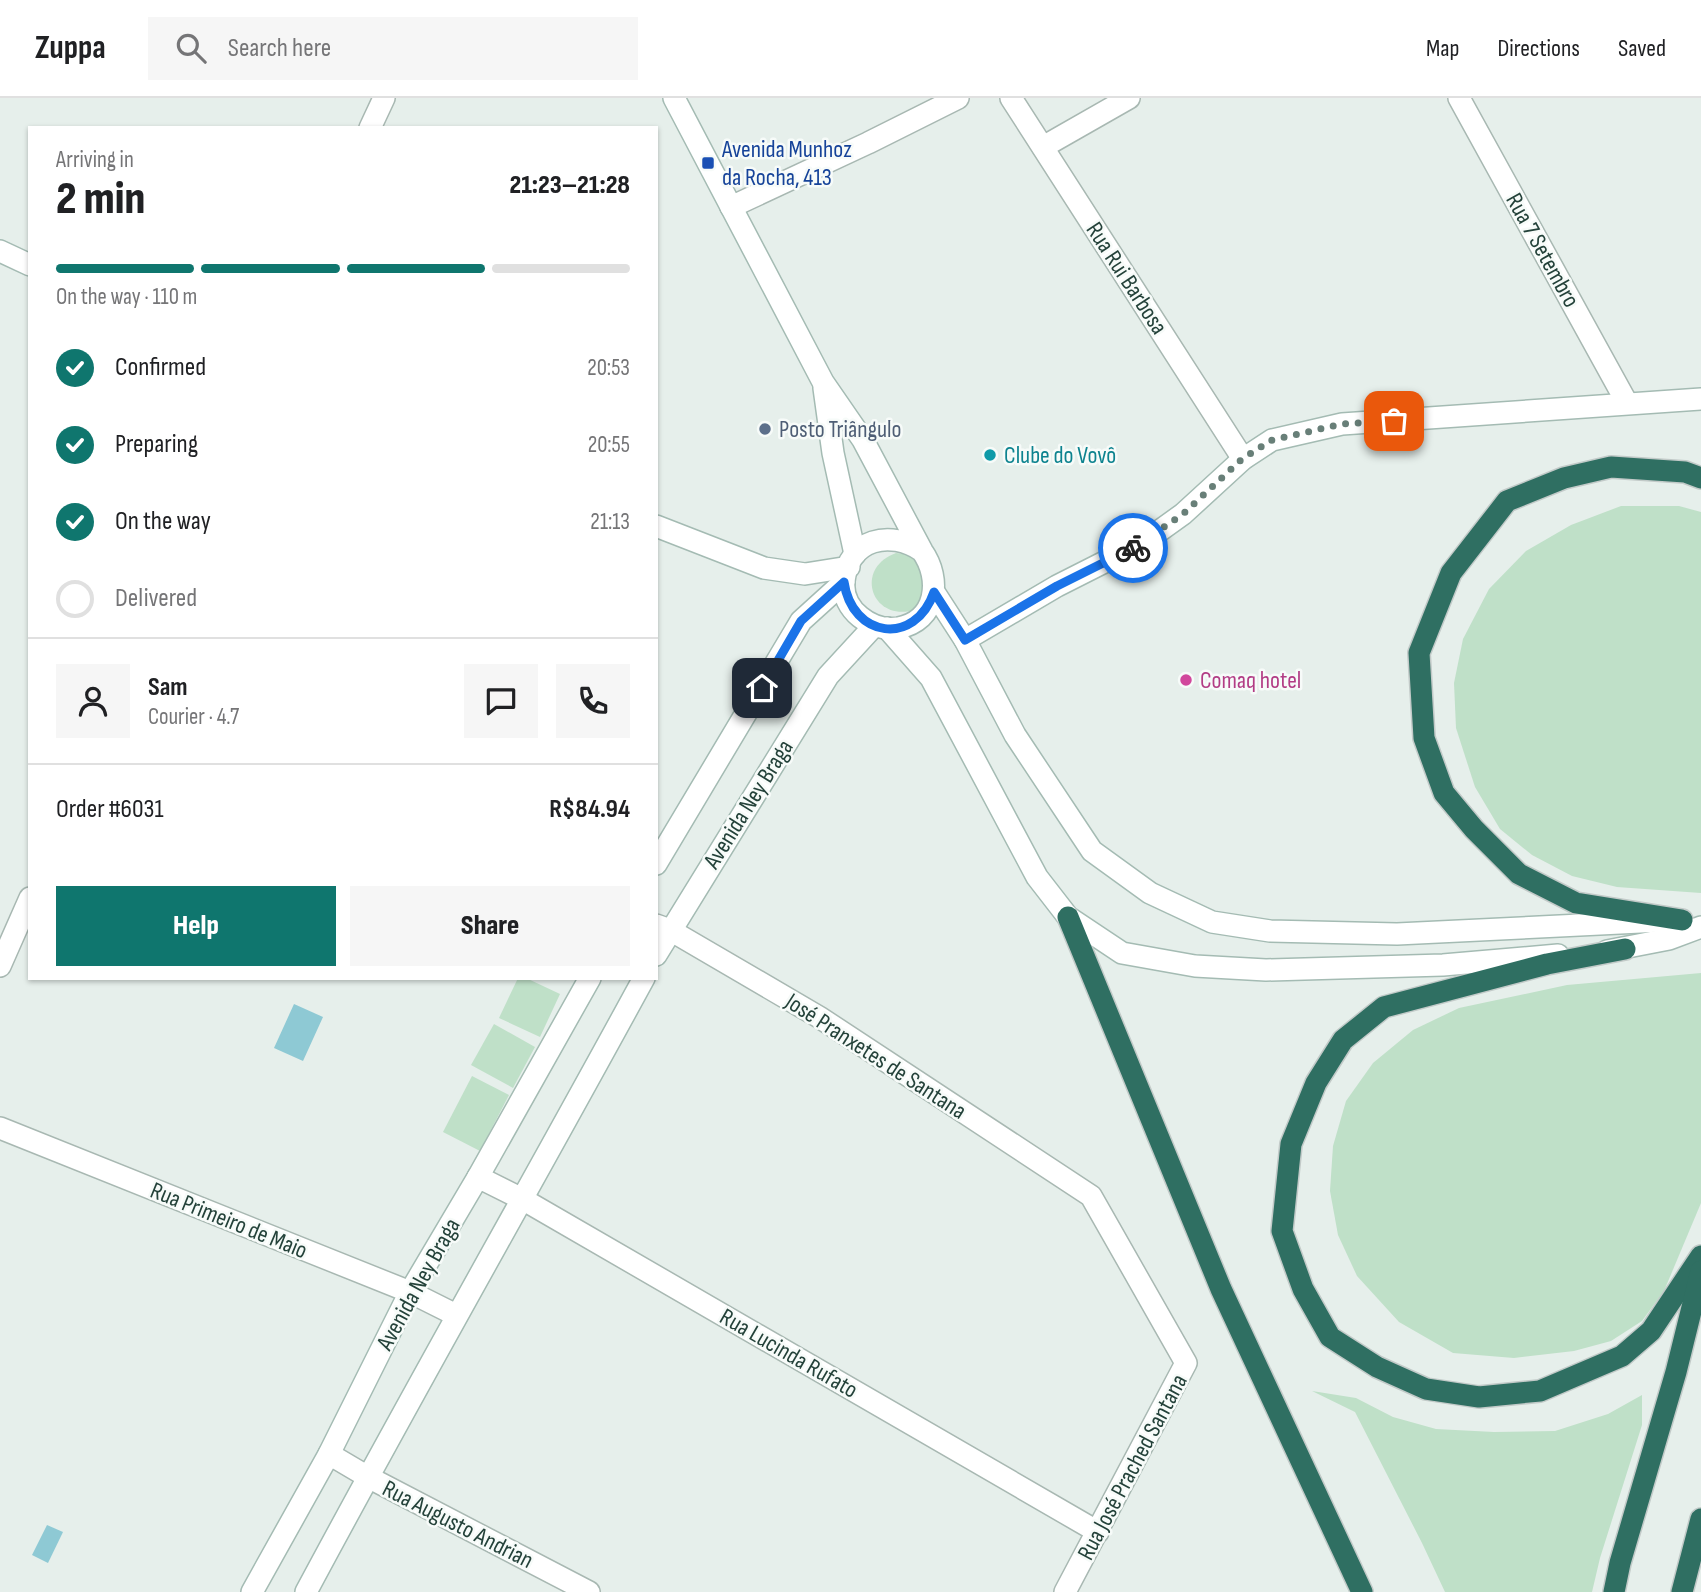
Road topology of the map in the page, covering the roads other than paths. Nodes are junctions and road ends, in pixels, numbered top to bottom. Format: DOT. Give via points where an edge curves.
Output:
graph roads {
  1 [pos="384,98"];
  2 [pos="674,98"];
  3 [pos="958,98"];
  4 [pos="1011,98"];
  5 [pos="1129,98"];
  6 [pos="1459,98"];
  7 [pos="371,126"];
  8 [pos="1043,147"];
  9 [pos="731,207"];
  10 [pos="0,251"];
  11 [pos="28,264"];
  12 [pos="823,383"];
  13 [pos="1701,400"];
  14 [pos="1627,403"];
  15 [pos="1242,459"];
  16 [pos="1701,478"];
  17 [pos="658,528"];
  18 [pos="922,551"];
  19 [pos="849,567"];
  20 [pos="934,592"];
  21 [pos="881,627"];
  22 [pos="965,640"];
  23 [pos="658,861"];
  24 [pos="28,903"];
  25 [pos="1068,917"];
  26 [pos="1695,921"];
  27 [pos="663,928"];
  28 [pos="658,947"];
  29 [pos="1625,949"];
  30 [pos="0,966"];
  31 [pos="589,980"];
  32 [pos="643,980"];
  33 [pos="0,1128"];
  34 [pos="478,1177"];
  35 [pos="1091,1196"];
  36 [pos="524,1200"];
  37 [pos="1701,1256"];
  38 [pos="1701,1271"];
  39 [pos="410,1292"];
  40 [pos="456,1315"];
  41 [pos="329,1454"];
  42 [pos="368,1477"];
  43 [pos="1701,1519"];
  44 [pos="1098,1532"];
  45 [pos="252,1592"];
  46 [pos="306,1592"];
  47 [pos="589,1592"];
  48 [pos="1065,1592"];
  49 [pos="1362,1592"];
  50 [pos="1614,1592"];
  51 [pos="1682,1592"];
  1 -- 7 [label="street"];
  2 -- 9 [label="street"];
  3 -- 9 [label="street"];
  4 -- 8 [label="street, Rua Rui Barbosa"];
  5 -- 8 [label="street"];
  6 -- 14 [label="street, Rua 7 Setembro"];
  8 -- 15 [label="street, Rua Rui Barbosa"];
  9 -- 12 [label="street"];
  10 -- 11 [label="street"];
  12 -- 18 [label="street" via="863,440"];
  12 -- 19 [label="street"];
  13 -- 14 [label="street"];
  14 -- 15 [label="street" via="1342,424 1272,440"];
  15 -- 22 [label="street" via="1183,514 1144,542"];
  16 -- 26 [label="highway" via="1685,472 1611,467 1564,478 1507,501 1451,573 1419,653 1424,738 1444,793 1519,874 1576,903"];
  17 -- 19 [label="street" via="764,568 805,574"];
  18 -- 19 [label="street" via="897,539 882,539 867,544"];
  18 -- 20 [label="street" via="930,563"];
  19 -- 21 [label="street" via="846,596 852,610"];
  19 -- 23 [label="street, Avenida Ney Braga" via="801,621"];
  20 -- 21 [label="street" via="930,604 913,622"];
  20 -- 22 [label="street"];
  21 -- 25 [label="street" via="932,678 1037,877"];
  21 -- 27 [label="street, Avenida Ney Braga" via="828,676"];
  22 -- 26 [label="street" via="1015,735 1092,851 1150,893 1212,922 1270,931 1397,934"];
  24 -- 30 [label="street"];
  25 -- 29 [label="street" via="1122,953 1195,966 1266,970 1443,965"];
  25 -- 49 [label="highway" via="1221,1289"];
  26 -- 29 [label="street" via="1669,939"];
  27 -- 28 [label="street, Avenida Ney Braga"];
  27 -- 35 [label="street, José Pranxetes de Santana" via="819,1017"];
  29 -- 37 [label="highway" via="1547,964 1384,1007 1343,1040 1316,1083 1291,1144 1282,1231 1303,1289 1330,1337 1377,1367 1426,1389 1479,1397 1540,1391 1622,1356 1651,1331"];
  31 -- 34 [label="street, Avenida Ney Braga"];
  32 -- 36 [label="street, Avenida Ney Braga"];
  33 -- 39 [label="street, Rua Primeiro de Maio"];
  34 -- 36 [label="street, Rua Lucinda Rufato"];
  34 -- 39 [label="street, Avenida Ney Braga"];
  35 -- 44 [label="street, Rua José Prached Santana" via="1186,1363"];
  36 -- 40 [label="street, Avenida Ney Braga"];
  36 -- 44 [label="street, Rua Lucinda Rufato"];
  38 -- 50 [label="highway"];
  39 -- 40 [label="street, Rua Primeiro de Maio"];
  39 -- 41 [label="street, Avenida Ney Braga"];
  40 -- 42 [label="street, Avenida Ney Braga"];
  41 -- 42 [label="street, Rua Augusto Andrian"];
  41 -- 45 [label="street, Avenida Ney Braga"];
  42 -- 46 [label="street, Avenida Ney Braga"];
  42 -- 47 [label="street, Rua Augusto Andrian"];
  43 -- 51 [label="highway"];
  44 -- 48 [label="street, Rua José Prached Santana"];
}
